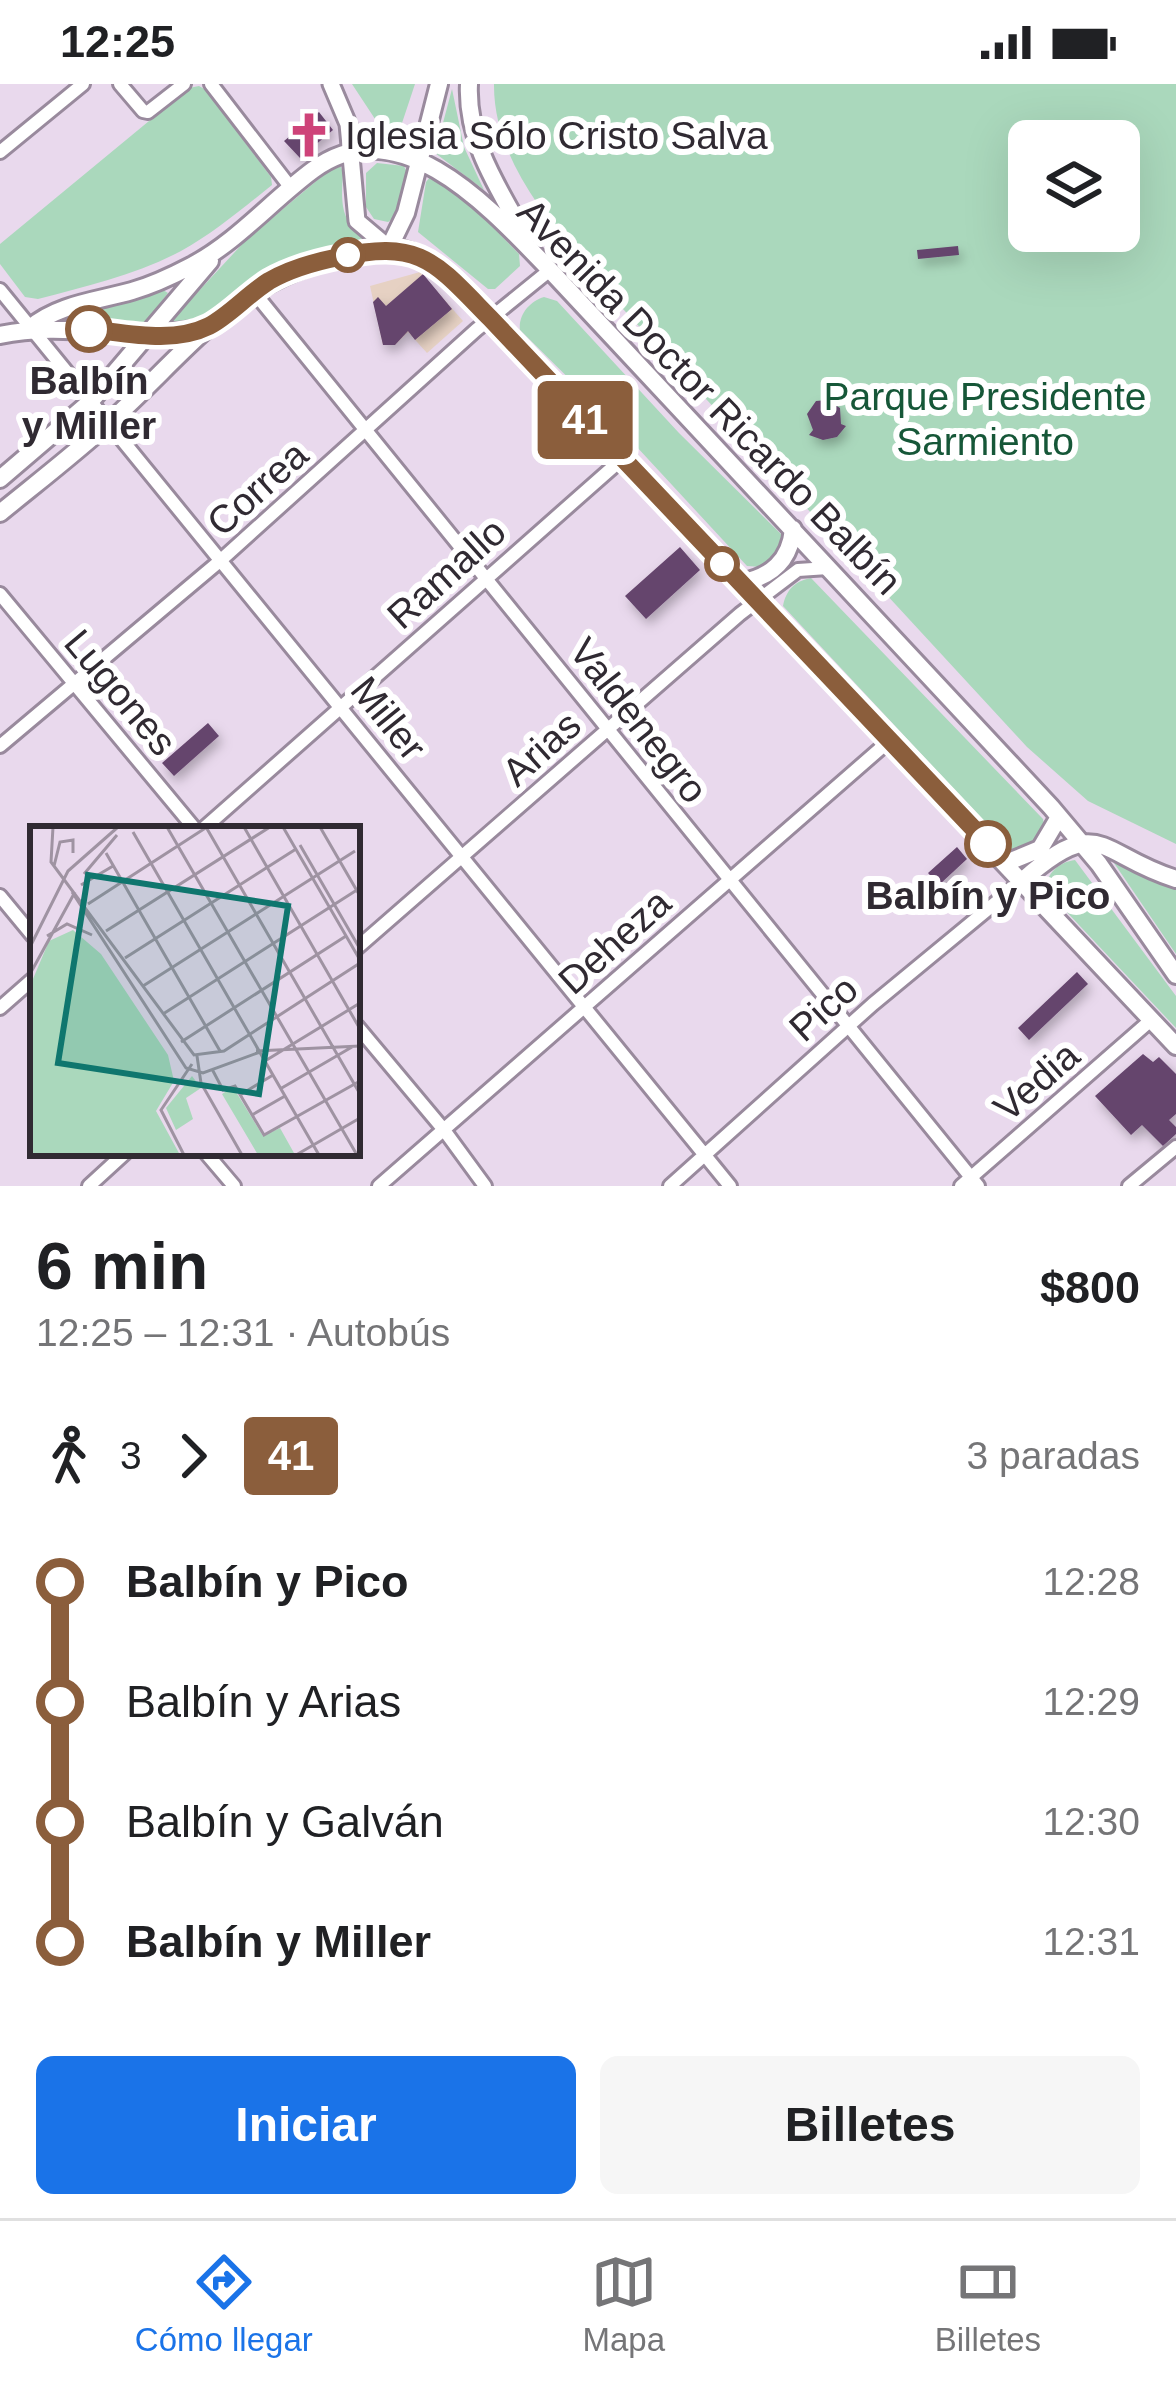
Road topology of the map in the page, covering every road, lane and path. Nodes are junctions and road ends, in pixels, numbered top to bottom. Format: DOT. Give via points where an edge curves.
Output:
graph roads {
  1 [pos="83,84"];
  2 [pos="120,84"];
  3 [pos="184,84"];
  4 [pos="212,84"];
  5 [pos="331,84"];
  6 [pos="439,84"];
  7 [pos="469,84"];
  8 [pos="0,152"];
  9 [pos="351,152"];
  10 [pos="419,160"];
  11 [pos="291,188"];
  12 [pos="388,248"];
  13 [pos="218,252"];
  14 [pos="535,254"];
  15 [pos="550,270"];
  16 [pos="0,290"];
  17 [pos="253,291"];
  18 [pos="490,318"];
  19 [pos="208,326"];
  20 [pos="30,328"];
  21 [pos="0,335"];
  22 [pos="146,336"];
  23 [pos="91,402"];
  24 [pos="108,424"];
  25 [pos="366,430"];
  26 [pos="622,459"];
  27 [pos="0,478"];
  28 [pos="0,513"];
  29 [pos="793,529"];
  30 [pos="221,560"];
  31 [pos="829,568"];
  32 [pos="486,576"];
  33 [pos="740,583"];
  34 [pos="0,594"];
  35 [pos="758,601"];
  36 [pos="73,681"];
  37 [pos="341,707"];
  38 [pos="608,729"];
  39 [pos="889,741"];
  40 [pos="0,746"];
  41 [pos="1059,817"];
  42 [pos="196,826"];
  43 [pos="202,826"];
  44 [pos="1080,842"];
  45 [pos="464,857"];
  46 [pos="1006,863"];
  47 [pos="727,879"];
  48 [pos="1176,879"];
  49 [pos="1022,881"];
  50 [pos="0,896"];
  51 [pos="30,931"];
  52 [pos="360,945"];
  53 [pos="1176,975"];
  54 [pos="30,982"];
  55 [pos="0,1008"];
  56 [pos="585,1009"];
  57 [pos="1150,1020"];
  58 [pos="848,1027"];
  59 [pos="360,1030"];
  60 [pos="1176,1046"];
  61 [pos="444,1130"];
  62 [pos="1176,1147"];
  63 [pos="704,1155"];
  64 [pos="122,1156"];
  65 [pos="209,1156"];
  66 [pos="970,1183"];
  67 [pos="89,1186"];
  68 [pos="234,1186"];
  69 [pos="379,1186"];
  70 [pos="485,1186"];
  71 [pos="670,1186"];
  72 [pos="730,1186"];
  73 [pos="1129,1186"];
  1 -- 8 [label="street"];
  2 -- 3 [label="street" via="148,112"];
  4 -- 11 [label="street"];
  5 -- 9 [label="street"];
  6 -- 10 [label="main road"];
  7 -- 14 [label="main road" via="479,150"];
  9 -- 10 [label="main road, Avenida Doctor Ricardo Balbín"];
  9 -- 11 [label="main road"];
  9 -- 12 [label="street" via="357,221"];
  10 -- 12 [label="main road"];
  10 -- 14 [label="main road, Avenida Doctor Ricardo Balbín" via="464,188"];
  11 -- 13 [label="main road"];
  12 -- 17 [label="main road" via="295,269"];
  12 -- 18 [label="main road" via="428,261"];
  13 -- 20 [label="main road" via="137,290 48,313"];
  13 -- 22 [label="main road"];
  14 -- 15 [label="main road, Avenida Doctor Ricardo Balbín"];
  15 -- 18 [label="street, Correa"];
  15 -- 29 [label="main road, Avenida Doctor Ricardo Balbín"];
  16 -- 20 [label="street, Miller"];
  17 -- 19 [label="main road"];
  17 -- 25 [label="street, Valdenegro"];
  18 -- 25 [label="street, Correa"];
  18 -- 26 [label="main road"];
  19 -- 22 [label="main road"];
  19 -- 24 [label="main road"];
  20 -- 21 [label="main road"];
  20 -- 22 [label="main road"];
  20 -- 23 [label="street, Miller"];
  22 -- 23 [label="main road"];
  23 -- 24 [label="street, Miller"];
  23 -- 27 [label="main road"];
  24 -- 28 [label="main road"];
  24 -- 30 [label="street, Miller"];
  25 -- 30 [label="street, Correa"];
  25 -- 32 [label="street, Valdenegro"];
  26 -- 32 [label="street, Ramallo"];
  26 -- 33 [label="main road"];
  29 -- 31 [label="main road, Avenida Doctor Ricardo Balbín"];
  29 -- 33 [label="main road" via="778,567"];
  30 -- 36 [label="street, Correa"];
  30 -- 37 [label="street, Miller"];
  31 -- 35 [label="street, Arias" via="798,570"];
  31 -- 41 [label="main road, Avenida Doctor Ricardo Balbín"];
  32 -- 37 [label="street, Ramallo"];
  32 -- 38 [label="street, Valdenegro"];
  33 -- 35 [label="main road"];
  34 -- 36 [label="street, Lugones"];
  35 -- 38 [label="street, Arias"];
  35 -- 39 [label="main road"];
  36 -- 40 [label="street, Correa"];
  36 -- 42 [label="street, Lugones"];
  37 -- 43 [label="street, Ramallo"];
  37 -- 45 [label="street, Miller"];
  38 -- 45 [label="street, Arias"];
  38 -- 47 [label="street, Valdenegro"];
  39 -- 46 [label="main road"];
  39 -- 47 [label="street, Deheza"];
  41 -- 44 [label="main road, Avenida Doctor Ricardo Balbín"];
  41 -- 46 [label="main road" via="1040,849"];
  44 -- 48 [label="main road"];
  44 -- 49 [label="main road"];
  44 -- 53 [label="main road, Avenida Doctor Ricardo Balbín"];
  45 -- 52 [label="street, Arias"];
  45 -- 56 [label="street, Miller"];
  46 -- 49 [label="main road"];
  47 -- 56 [label="street, Deheza"];
  47 -- 58 [label="street, Valdenegro"];
  49 -- 57 [label="main road"];
  49 -- 58 [label="street, Pico"];
  50 -- 51 [label="street"];
  54 -- 55 [label="street"];
  56 -- 61 [label="street, Deheza"];
  56 -- 63 [label="street, Miller"];
  57 -- 60 [label="main road"];
  57 -- 66 [label="street, Vedia"];
  58 -- 63 [label="street, Pico"];
  58 -- 66 [label="street, Valdenegro"];
  59 -- 61 [label="street"];
  61 -- 69 [label="street, Deheza"];
  61 -- 70 [label="street"];
  62 -- 73 [label="street"];
  63 -- 71 [label="street, Pico"];
  63 -- 72 [label="street, Miller"];
  64 -- 67 [label="street"];
  65 -- 68 [label="street"];
}
